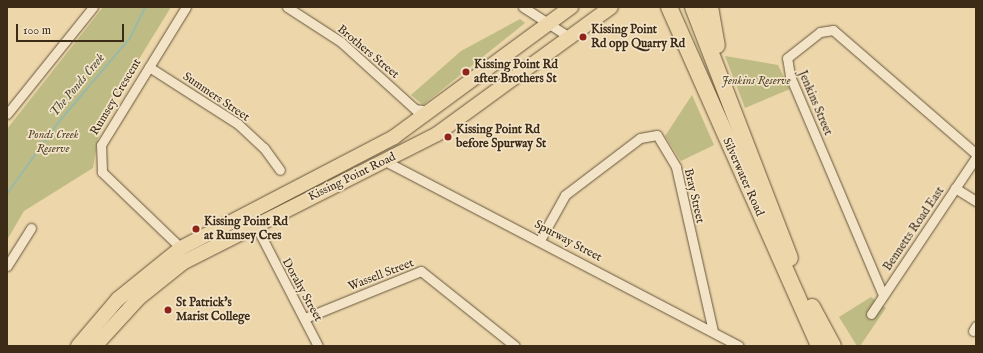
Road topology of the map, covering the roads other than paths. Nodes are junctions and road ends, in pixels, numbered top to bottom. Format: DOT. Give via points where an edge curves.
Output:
graph roads {
  1 [pos="93,7"];
  2 [pos="186,7"];
  3 [pos="287,7"];
  4 [pos="523,7"];
  5 [pos="571,7"];
  6 [pos="611,7"];
  7 [pos="693,7"];
  8 [pos="710,7"];
  9 [pos="669,10"];
  10 [pos="547,22"];
  11 [pos="571,38"];
  12 [pos="149,67"];
  13 [pos="434,111"];
  14 [pos="735,111"];
  15 [pos="7,114"];
  16 [pos="976,155"];
  17 [pos="385,161"];
  18 [pos="280,170"];
  19 [pos="955,188"];
  20 [pos="976,201"];
  21 [pos="255,224"];
  22 [pos="31,228"];
  23 [pos="540,240"];
  24 [pos="181,248"];
  25 [pos="7,266"];
  26 [pos="883,295"];
  27 [pos="871,314"];
  28 [pos="305,318"];
  29 [pos="713,331"];
  30 [pos="734,345"];
  31 [pos="78,346"];
  32 [pos="95,346"];
  33 [pos="318,346"];
  34 [pos="515,346"];
  35 [pos="819,346"];
  36 [pos="833,346"];
  1 -- 15 [label="street"];
  2 -- 12 [label="street, Rumsey Crescent"];
  3 -- 13 [label="street, Brothers Street" via="341,42 406,102 422,112"];
  4 -- 10 [label="street"];
  5 -- 10 [label="main road, Kissing Point Road"];
  6 -- 11 [label="main road, Kissing Point Road"];
  7 -- 14 [label="highway, Silverwater Road"];
  8 -- 14 [label="highway, Silverwater Road"];
  9 -- 35 [label="highway, Silverwater Road"];
  10 -- 11 [label="street"];
  10 -- 13 [label="main road, Kissing Point Road"];
  11 -- 17 [label="main road, Kissing Point Road" via="462,117"];
  12 -- 18 [label="street, Summers Street" via="238,124 264,148"];
  12 -- 24 [label="street, Rumsey Crescent" via="101,145 102,172"];
  13 -- 24 [label="main road, Kissing Point Road" via="382,145"];
  14 -- 36 [label="highway, Silverwater Road" via="788,254"];
  16 -- 19 [label="street, Bennetts Road East"];
  16 -- 26 [label="street, Jenkins Street" via="833,30 820,32 787,58 790,76"];
  17 -- 21 [label="main road, Kissing Point Road"];
  17 -- 23 [label="street, Spurway Street"];
  19 -- 20 [label="street"];
  19 -- 26 [label="street, Bennetts Road East"];
  21 -- 28 [label="street, Dorahy Street"];
  21 -- 32 [label="main road, Kissing Point Road" via="170,272 124,313"];
  22 -- 25 [label="street"];
  23 -- 29 [label="street, Spurway Street"];
  23 -- 29 [label="street, Bray Street" via="565,195 640,138 657,135 676,166"];
  24 -- 31 [label="main road, Kissing Point Road" via="118,300"];
  26 -- 27 [label="street, Bennetts Road East"];
  28 -- 33 [label="street, Dorahy Street"];
  28 -- 34 [label="street, Wassell Street" via="420,271"];
  29 -- 30 [label="street, Spurway Street"];
}
